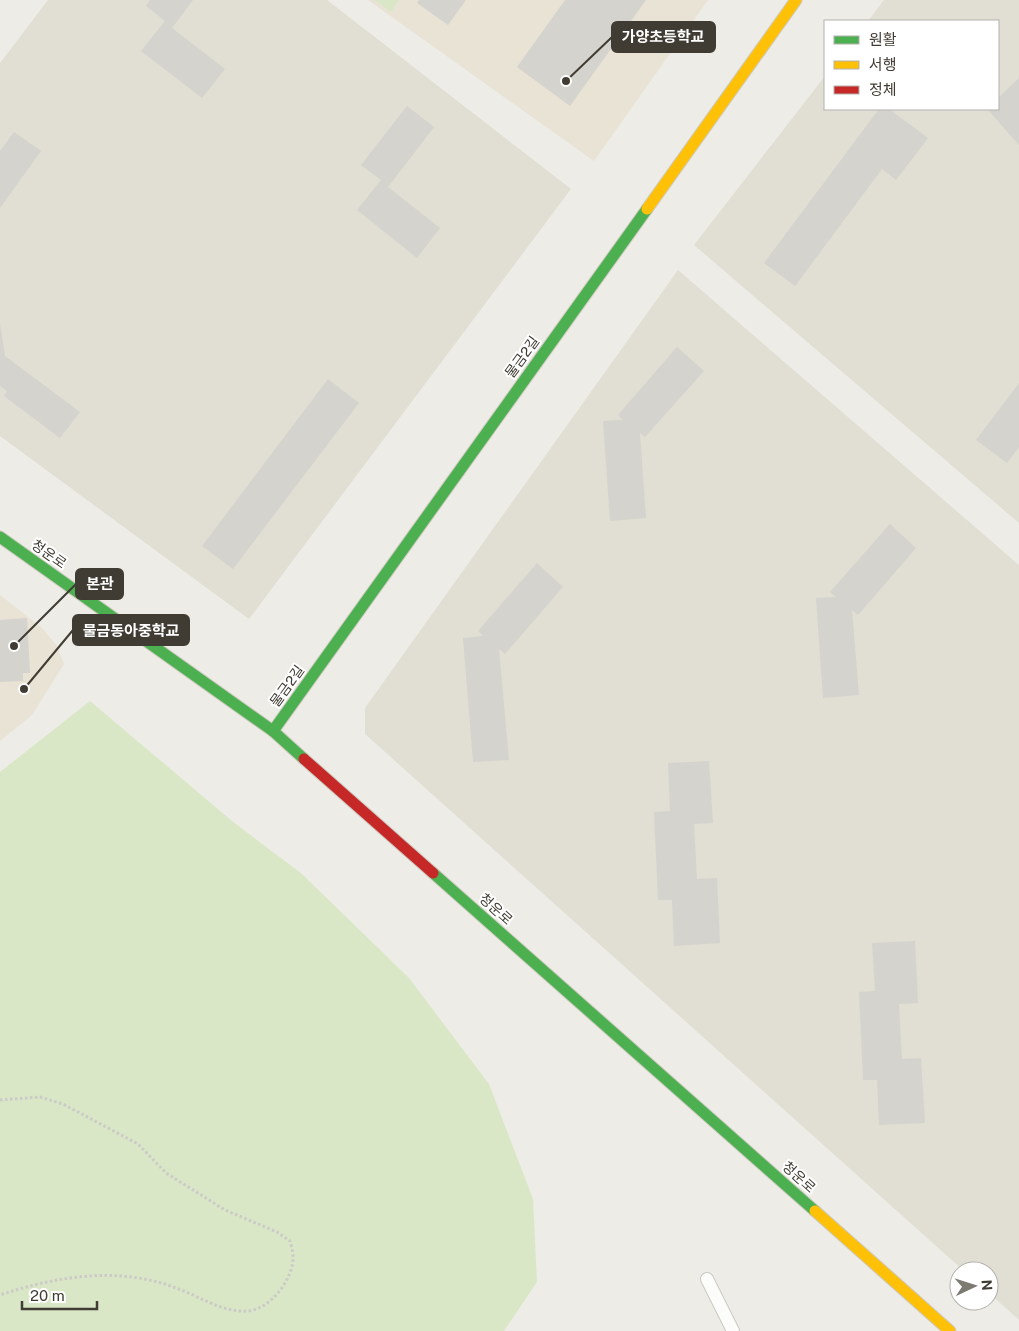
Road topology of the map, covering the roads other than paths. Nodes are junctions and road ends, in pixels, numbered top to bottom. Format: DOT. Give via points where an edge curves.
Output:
graph roads {
  1 [pos="796,0"];
  2 [pos="0,537"];
  3 [pos="273,731"];
  4 [pos="707,1279"];
  5 [pos="733,1331"];
  6 [pos="950,1331"];
  1 -- 3 [label="street, 물금2길"];
  2 -- 3 [label="street, 청운로"];
  3 -- 6 [label="street, 청운로"];
  4 -- 5 [label="lane"];
}
